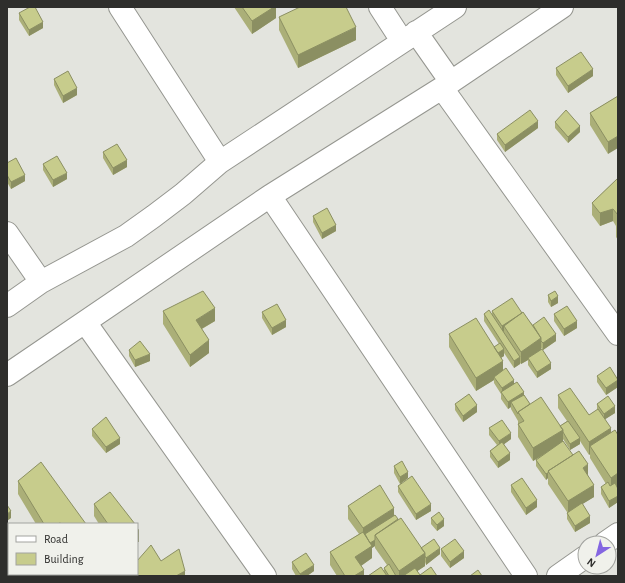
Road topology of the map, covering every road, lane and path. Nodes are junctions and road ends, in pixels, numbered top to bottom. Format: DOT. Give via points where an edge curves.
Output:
graph roads {
  1 [pos="120,7"];
  2 [pos="380,7"];
  3 [pos="455,7"];
  4 [pos="562,7"];
  5 [pos="409,36"];
  6 [pos="447,85"];
  7 [pos="220,162"];
  8 [pos="270,196"];
  9 [pos="7,233"];
  10 [pos="41,282"];
  11 [pos="7,306"];
  12 [pos="86,322"];
  13 [pos="618,334"];
  14 [pos="7,375"];
  15 [pos="577,563"];
  16 [pos="265,576"];
  17 [pos="526,576"];
  18 [pos="558,576"];
  1 -- 7 [label="street"];
  2 -- 5 [label="street"];
  3 -- 5 [label="street"];
  4 -- 6 [label="street"];
  5 -- 6 [label="street"];
  5 -- 7 [label="street"];
  6 -- 8 [label="street"];
  6 -- 13 [label="street"];
  7 -- 10 [label="street" via="184,194 126,236"];
  8 -- 12 [label="street"];
  8 -- 17 [label="street"];
  9 -- 10 [label="street"];
  10 -- 11 [label="street"];
  12 -- 14 [label="street"];
  12 -- 16 [label="street"];
  15 -- 18 [label="street"];
}
